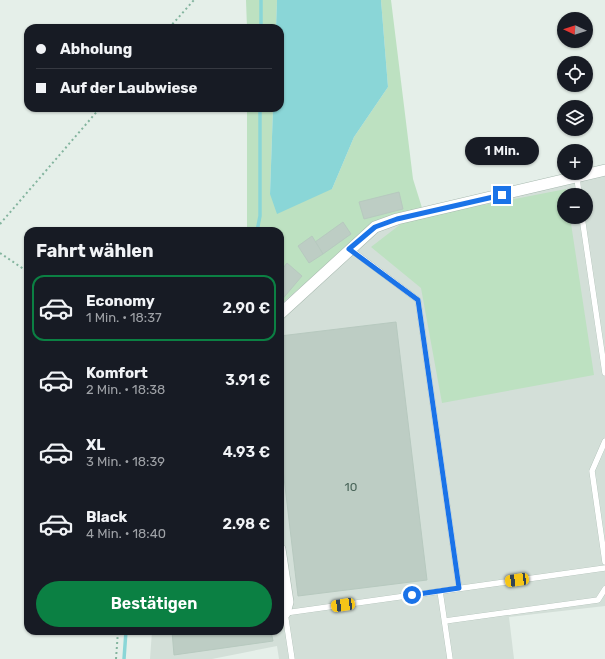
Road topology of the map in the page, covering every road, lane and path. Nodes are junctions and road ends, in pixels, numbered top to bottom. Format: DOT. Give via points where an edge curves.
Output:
graph roads {
  1 [pos="194,0"];
  2 [pos="173,24"];
  3 [pos="97,112"];
  4 [pos="605,170"];
  5 [pos="593,173"];
  6 [pos="564,180"];
  7 [pos="0,224"];
  8 [pos="583,224"];
  9 [pos="349,249"];
  10 [pos="0,254"];
  11 [pos="24,269"];
  12 [pos="284,310"];
  13 [pos="605,373"];
  14 [pos="605,441"];
  15 [pos="605,562"];
  16 [pos="605,568"];
  17 [pos="284,576"];
  18 [pos="459,588"];
  19 [pos="440,591"];
  20 [pos="604,592"];
  21 [pos="286,613"];
  22 [pos="444,620"];
  23 [pos="118,635"];
  24 [pos="116,659"];
  25 [pos="292,659"];
  26 [pos="450,659"];
  1 -- 2 [label="path"];
  3 -- 7 [label="path"];
  4 -- 5 [label="street"];
  6 -- 9 [label="street" via="397,219 375,227"];
  8 -- 13 [label="lane"];
  9 -- 12 [label="street"];
  9 -- 18 [label="lane" via="418,300"];
  10 -- 11 [label="path"];
  14 -- 15 [label="lane" via="592,471"];
  16 -- 18 [label="lane"];
  17 -- 21 [label="street" via="288,602"];
  18 -- 19 [label="lane"];
  19 -- 21 [label="lane"];
  19 -- 22 [label="lane"];
  20 -- 22 [label="lane" via="598,600"];
  21 -- 25 [label="lane"];
  22 -- 26 [label="lane"];
  23 -- 24 [label="path"];
}
